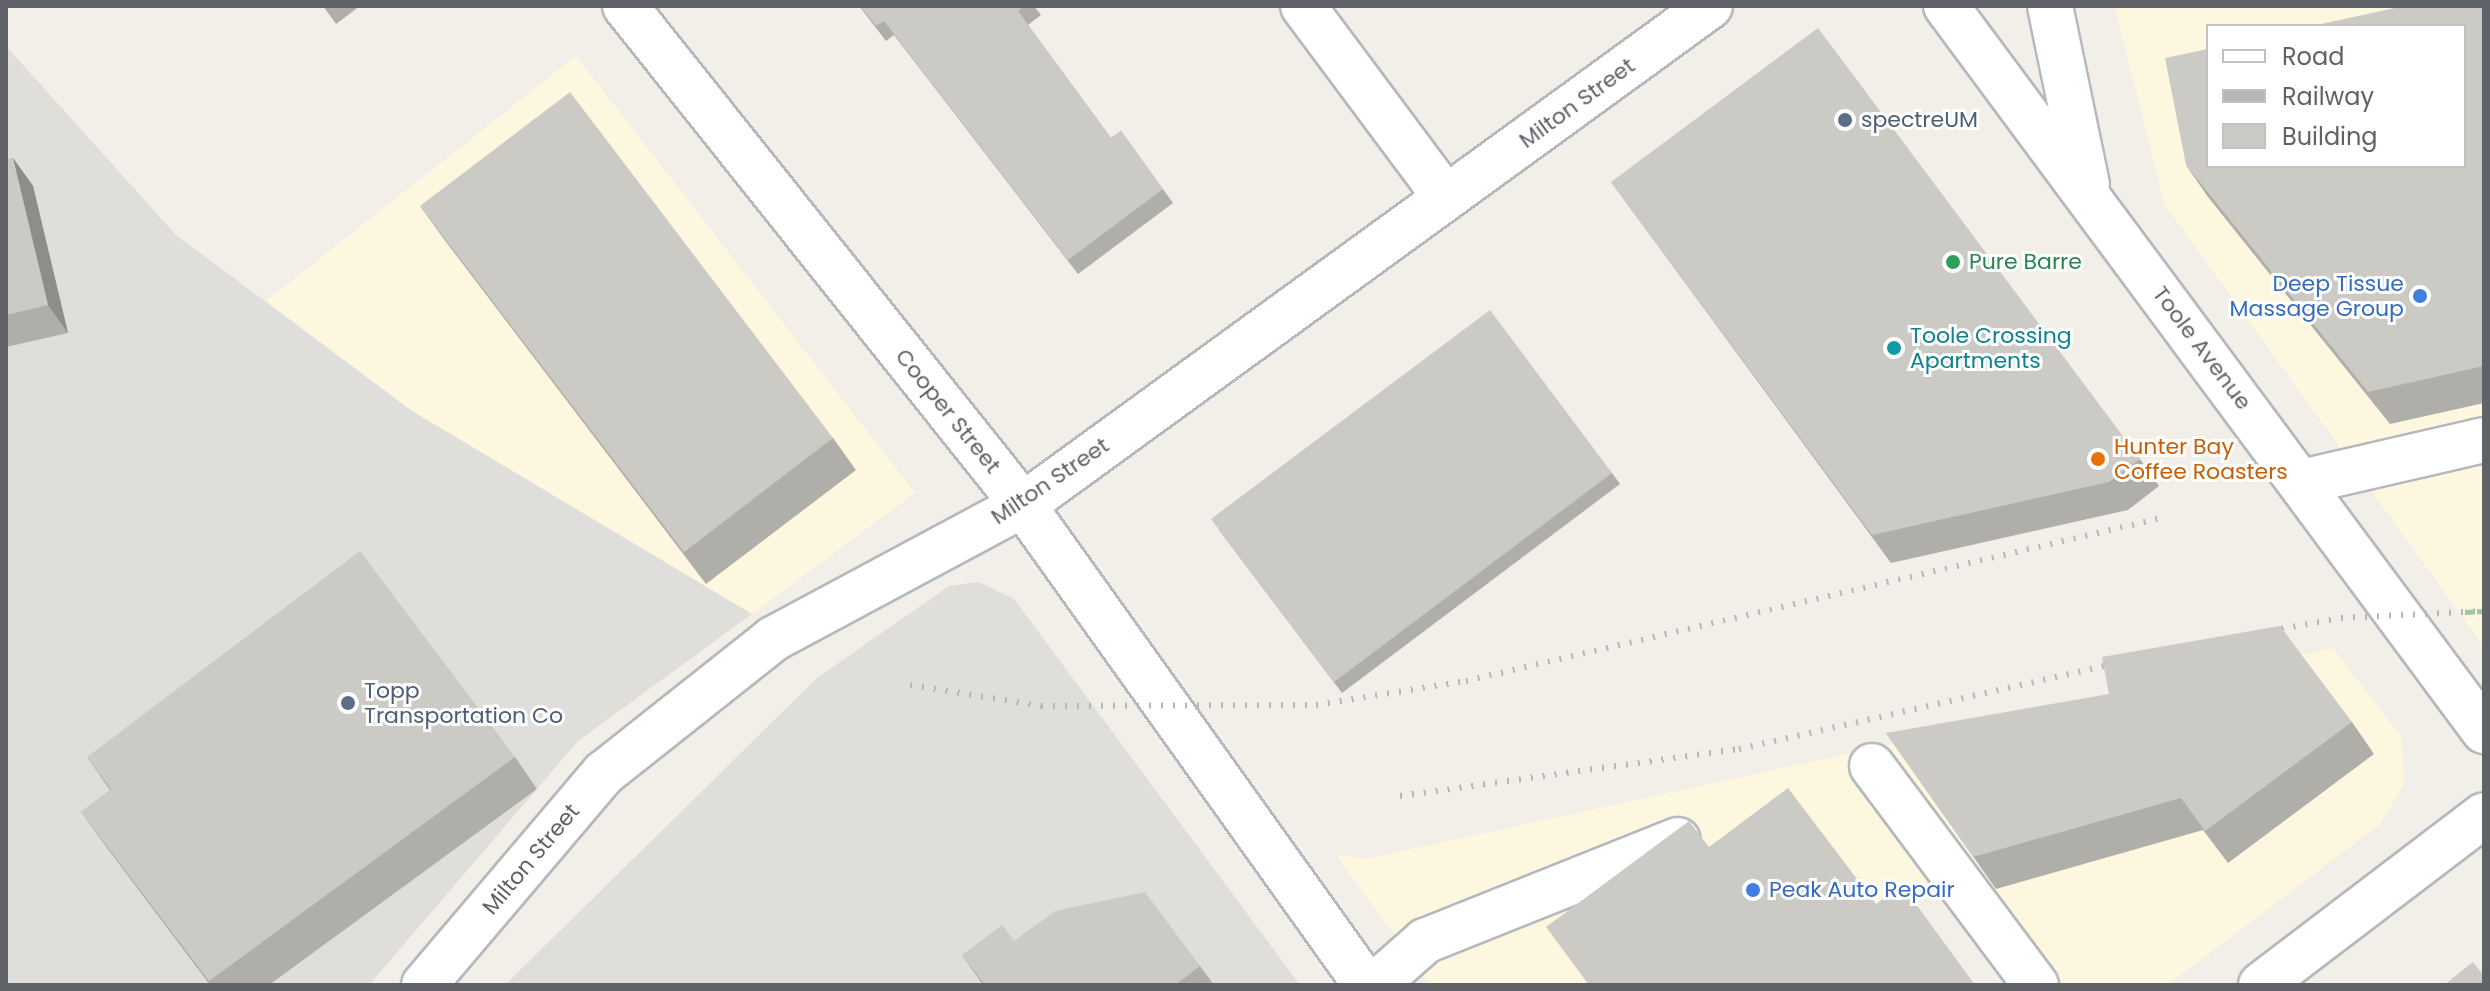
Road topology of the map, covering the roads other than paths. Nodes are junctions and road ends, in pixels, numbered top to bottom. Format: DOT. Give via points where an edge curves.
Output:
graph roads {
  1 [pos="625,6"];
  2 [pos="1303,6"];
  3 [pos="1710,6"];
  4 [pos="1946,6"];
  5 [pos="2050,6"];
  6 [pos="2090,197"];
  7 [pos="1446,198"];
  8 [pos="2484,440"];
  9 [pos="2302,482"];
  10 [pos="1023,505"];
  11 [pos="2484,731"];
  12 [pos="1872,766"];
  13 [pos="2484,815"];
  14 [pos="1678,840"];
  15 [pos="424,985"];
  16 [pos="1366,985"];
  17 [pos="1375,985"];
  18 [pos="2036,985"];
  19 [pos="2261,985"];
  1 -- 10 [label="street, Cooper Street"];
  2 -- 7 [label="street"];
  3 -- 7 [label="street, Milton Street"];
  4 -- 6 [label="street, Toole Avenue"];
  5 -- 6 [label="street"];
  6 -- 9 [label="street, Toole Avenue"];
  7 -- 10 [label="street, Milton Street"];
  8 -- 9 [label="street"];
  9 -- 11 [label="street, Toole Avenue"];
  10 -- 15 [label="street, Milton Street" via="773,639 604,773"];
  10 -- 16 [label="street, Cooper Street"];
  12 -- 18 [label="street"];
  13 -- 19 [label="street"];
  14 -- 17 [label="street" via="1425,941"];
}
